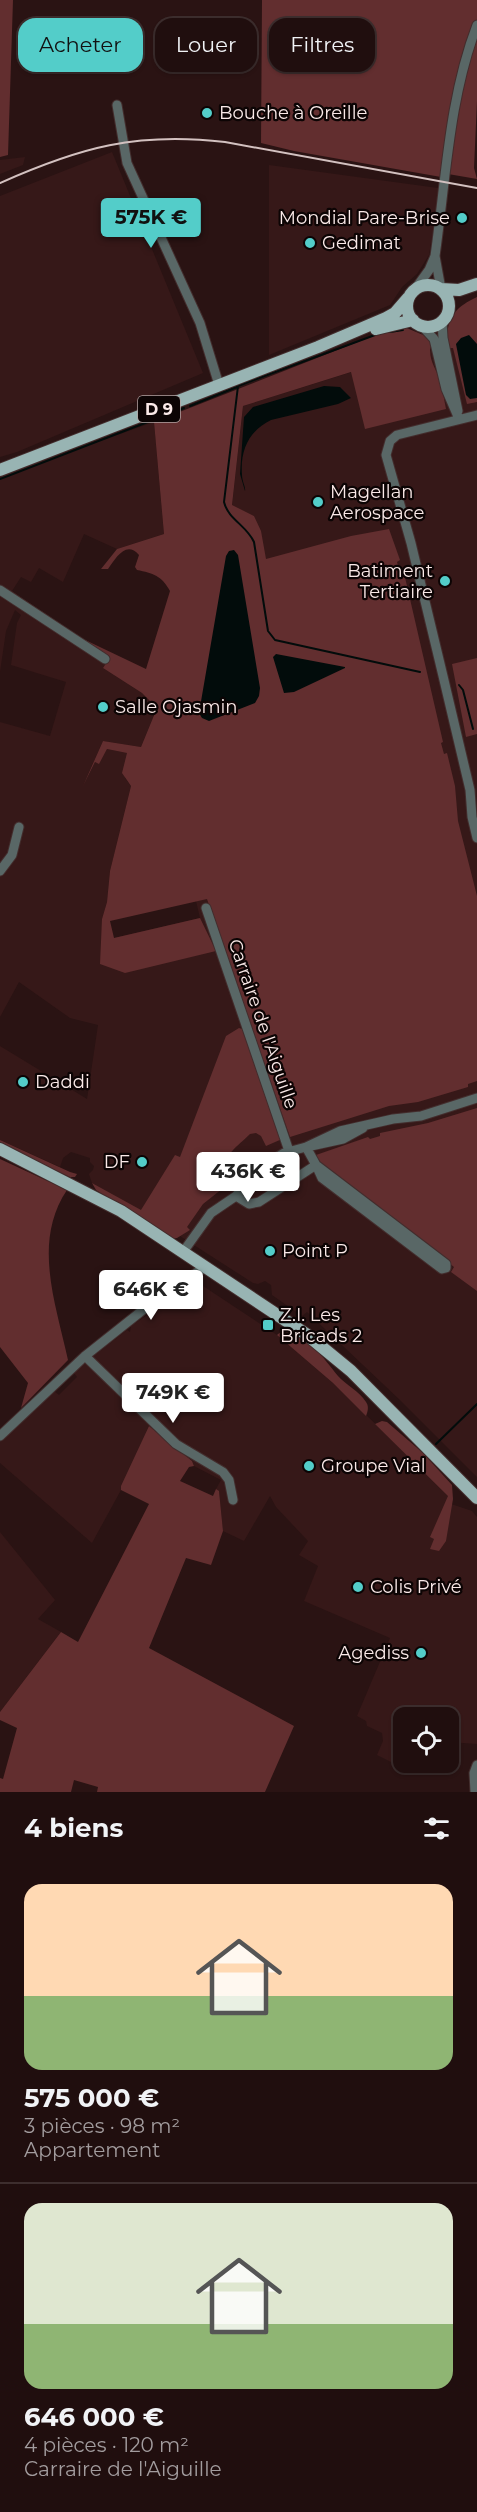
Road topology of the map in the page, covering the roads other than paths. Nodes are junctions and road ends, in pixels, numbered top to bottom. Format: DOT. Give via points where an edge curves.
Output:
graph roads {
  1 [pos="477,24"];
  2 [pos="117,105"];
  3 [pos="435,256"];
  4 [pos="477,284"];
  5 [pos="441,289"];
  6 [pos="477,291"];
  7 [pos="412,293"];
  8 [pos="449,307"];
  9 [pos="442,321"];
  10 [pos="417,323"];
  11 [pos="318,347"];
  12 [pos="219,386"];
  13 [pos="477,415"];
  14 [pos="459,419"];
  15 [pos="0,470"];
  16 [pos="0,590"];
  17 [pos="105,659"];
  18 [pos="19,826"];
  19 [pos="477,838"];
  20 [pos="0,871"];
  21 [pos="206,909"];
  22 [pos="477,1098"];
  23 [pos="306,1147"];
  24 [pos="0,1150"];
  25 [pos="289,1151"];
  26 [pos="315,1165"];
  27 [pos="236,1196"];
  28 [pos="183,1252"];
  29 [pos="206,1267"];
  30 [pos="85,1356"];
  31 [pos="0,1436"];
  32 [pos="477,1498"];
  33 [pos="233,1500"];
  34 [pos="477,1764"];
  35 [pos="475,1792"];
  1 -- 3 [label="street" via="462,76"];
  2 -- 12 [label="street" via="127,164 200,323"];
  3 -- 5 [label="street"];
  3 -- 7 [label="street"];
  4 -- 5 [label="main road" via="459,290"];
  5 -- 7 [label="main road" via="429,284"];
  5 -- 8 [label="main road"];
  6 -- 8 [label="main road"];
  7 -- 10 [label="main road" via="408,310"];
  7 -- 11 [label="main road, D 9" via="386,318"];
  8 -- 9 [label="main road"];
  9 -- 10 [label="main road" via="433,326"];
  9 -- 14 [label="street"];
  10 -- 11 [label="main road, D 9" via="378,328"];
  10 -- 14 [label="street" via="434,339 446,389"];
  11 -- 12 [label="main road, D 9"];
  12 -- 15 [label="main road, D 9"];
  13 -- 14 [label="street"];
  14 -- 19 [label="street" via="398,435 390,441 386,455 443,676 470,790"];
  16 -- 17 [label="street"];
  18 -- 20 [label="street" via="12,855"];
  21 -- 25 [label="street, Carraire de l'Aiguille"];
  22 -- 23 [label="street" via="421,1116 329,1134"];
  23 -- 25 [label="street"];
  23 -- 26 [label="street"];
  24 -- 28 [label="main road" via="121,1211"];
  25 -- 27 [label="street" via="263,1166"];
  26 -- 26 [label="street" via="322,1178 442,1269 446,1268 446,1264"];
  26 -- 27 [label="street" via="259,1202 249,1204"];
  27 -- 28 [label="street" via="211,1213"];
  28 -- 29 [label="main road"];
  29 -- 30 [label="street" via="153,1302"];
  29 -- 32 [label="main road" via="328,1351"];
  30 -- 31 [label="street"];
  30 -- 33 [label="street" via="176,1444 227,1476"];
  34 -- 35 [label="street"];
}
